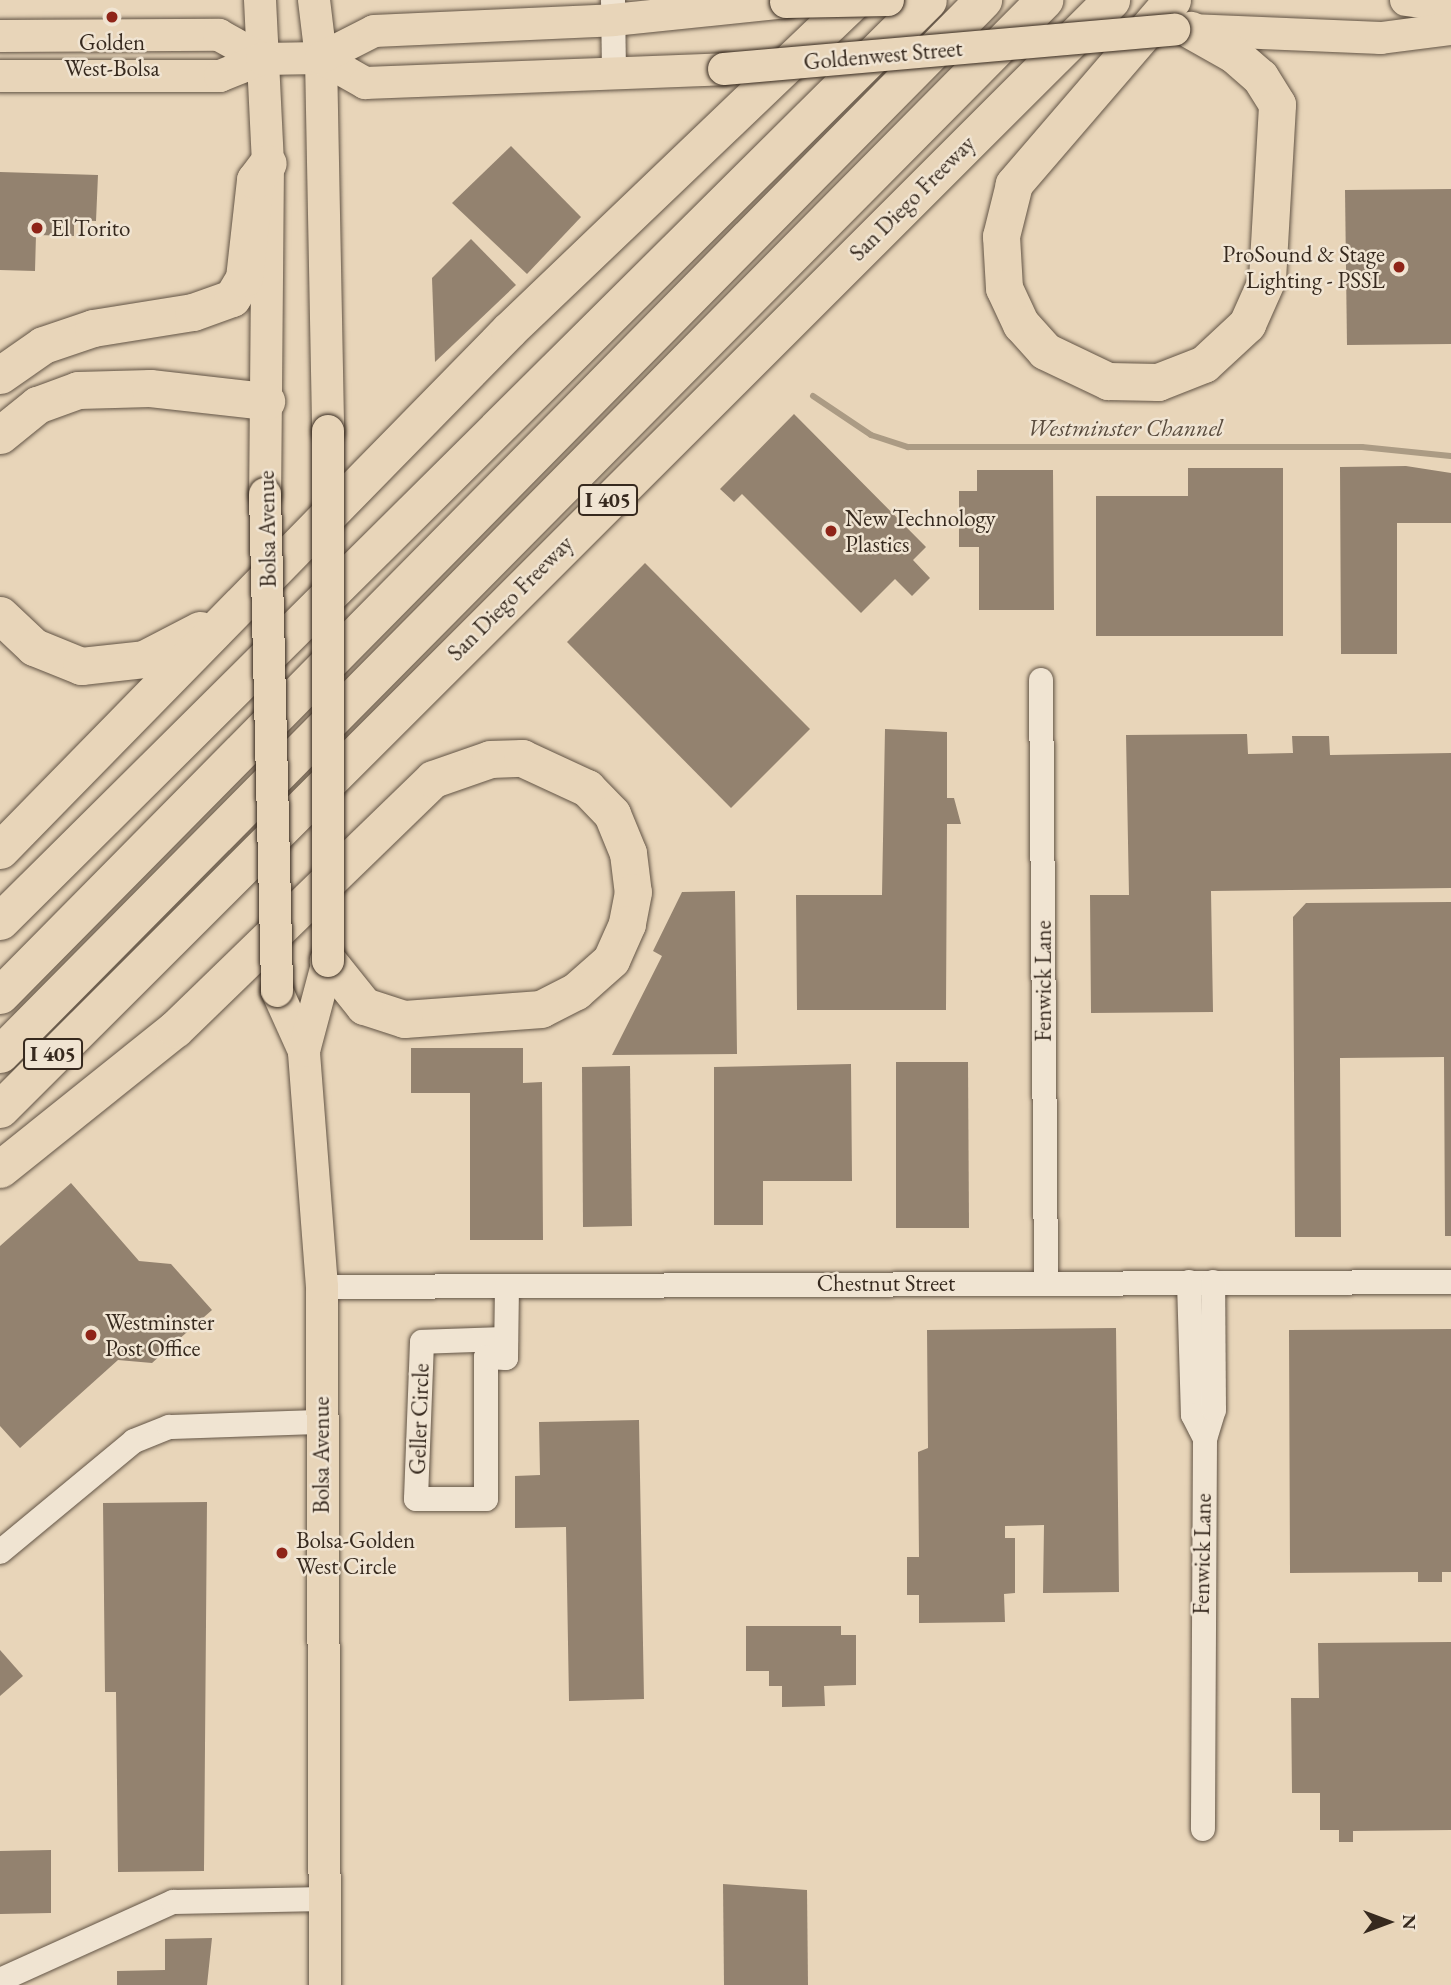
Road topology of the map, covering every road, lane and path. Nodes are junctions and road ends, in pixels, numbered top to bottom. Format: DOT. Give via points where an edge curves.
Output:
graph roads {
  1 [pos="260,0"];
  2 [pos="314,0"];
  3 [pos="854,0"];
  4 [pos="888,0"];
  5 [pos="928,0"];
  6 [pos="983,0"];
  7 [pos="1044,0"];
  8 [pos="1111,0"];
  9 [pos="1406,0"];
  10 [pos="739,2"];
  11 [pos="786,2"];
  12 [pos="1451,6"];
  13 [pos="613,10"];
  14 [pos="832,15"];
  15 [pos="1179,20"];
  16 [pos="1451,29"];
  17 [pos="0,36"];
  18 [pos="321,58"];
  19 [pos="262,59"];
  20 [pos="614,71"];
  21 [pos="0,76"];
  22 [pos="796,132"];
  23 [pos="268,163"];
  24 [pos="634,354"];
  25 [pos="0,375"];
  26 [pos="266,401"];
  27 [pos="0,435"];
  28 [pos="234,609"];
  29 [pos="0,615"];
  30 [pos="1041,680"];
  31 [pos="0,850"];
  32 [pos="0,921"];
  33 [pos="328,961"];
  34 [pos="0,995"];
  35 [pos="105,1000"];
  36 [pos="304,1051"];
  37 [pos="0,1054"];
  38 [pos="0,1063"];
  39 [pos="0,1109"];
  40 [pos="0,1169"];
  41 [pos="1201,1282"];
  42 [pos="1451,1282"];
  43 [pos="1046,1283"];
  44 [pos="507,1286"];
  45 [pos="322,1287"];
  46 [pos="506,1339"];
  47 [pos="320,1422"];
  48 [pos="0,1552"];
  49 [pos="1203,1829"];
  50 [pos="325,1899"];
  51 [pos="0,1980"];
  52 [pos="326,1985"];
  1 -- 19 [label="main road, Bolsa Avenue"];
  2 -- 18 [label="main road, Bolsa Avenue"];
  3 -- 14 [label="highway"];
  4 -- 11 [label="main road, bridge"];
  5 -- 22 [label="highway"];
  6 -- 24 [label="highway"];
  7 -- 37 [label="highway"];
  8 -- 35 [label="highway, San Diego Freeway / I 405"];
  9 -- 12 [label="main road"];
  10 -- 11 [label="main road"];
  10 -- 13 [label="main road"];
  13 -- 18 [label="main road" via="374,31"];
  13 -- 20 [label="street"];
  14 -- 28 [label="highway" via="509,330"];
  15 -- 15 [label="highway" via="1235,55 1277,104 1267,279 1247,324 1204,364 1158,382 1108,381 1055,357 1021,324 1004,288 1002,236 1014,184"];
  15 -- 16 [label="main road, Goldenwest Street" via="1381,38"];
  15 -- 20 [label="main road, Goldenwest Street, bridge" via="724,69"];
  17 -- 19 [label="main road" via="219,35"];
  18 -- 19 [label="main road"];
  18 -- 20 [label="main road, Goldenwest Street" via="365,83"];
  18 -- 33 [label="main road, Bolsa Avenue, bridge" via="328,431"];
  19 -- 21 [label="main road" via="220,76"];
  19 -- 23 [label="main road, Bolsa Avenue"];
  22 -- 24 [label="highway"];
  22 -- 32 [label="highway"];
  23 -- 25 [label="highway" via="255,180 244,278 232,298 193,312 93,328 43,345"];
  23 -- 26 [label="main road, Bolsa Avenue"];
  24 -- 34 [label="highway"];
  26 -- 27 [label="highway" via="150,388 78,390 37,405"];
  26 -- 36 [label="main road, Bolsa Avenue, bridge" via="277,991"];
  28 -- 29 [label="highway" via="160,652 104,666 65,663 34,647"];
  28 -- 31 [label="highway"];
  30 -- 43 [label="street, Fenwick Lane"];
  33 -- 36 [label="main road, Bolsa Avenue"];
  33 -- 40 [label="highway" via="364,1006 404,1020 541,1009 576,991 611,960 633,892 628,852 612,814 587,788 522,758 490,759 433,779 175,1029"];
  35 -- 38 [label="highway" via="44,1031"];
  35 -- 39 [label="highway, San Diego Freeway / I 405"];
  36 -- 45 [label="main road, Bolsa Avenue"];
  41 -- 42 [label="street, Chestnut Street"];
  41 -- 43 [label="street, Chestnut Street"];
  41 -- 49 [label="street, Fenwick Lane" via="1193,1415 1205,1439"];
  43 -- 44 [label="street, Chestnut Street"];
  44 -- 45 [label="street, Chestnut Street"];
  44 -- 46 [label="street"];
  45 -- 47 [label="main road, Bolsa Avenue"];
  46 -- 46 [label="street, Geller Circle" via="506,1358 486,1357 486,1499 416,1499 422,1342"];
  47 -- 48 [label="street" via="157,1432 134,1441"];
  47 -- 50 [label="main road, Bolsa Avenue"];
  50 -- 51 [label="street" via="173,1902"];
  50 -- 52 [label="main road, Bolsa Avenue"];
}
